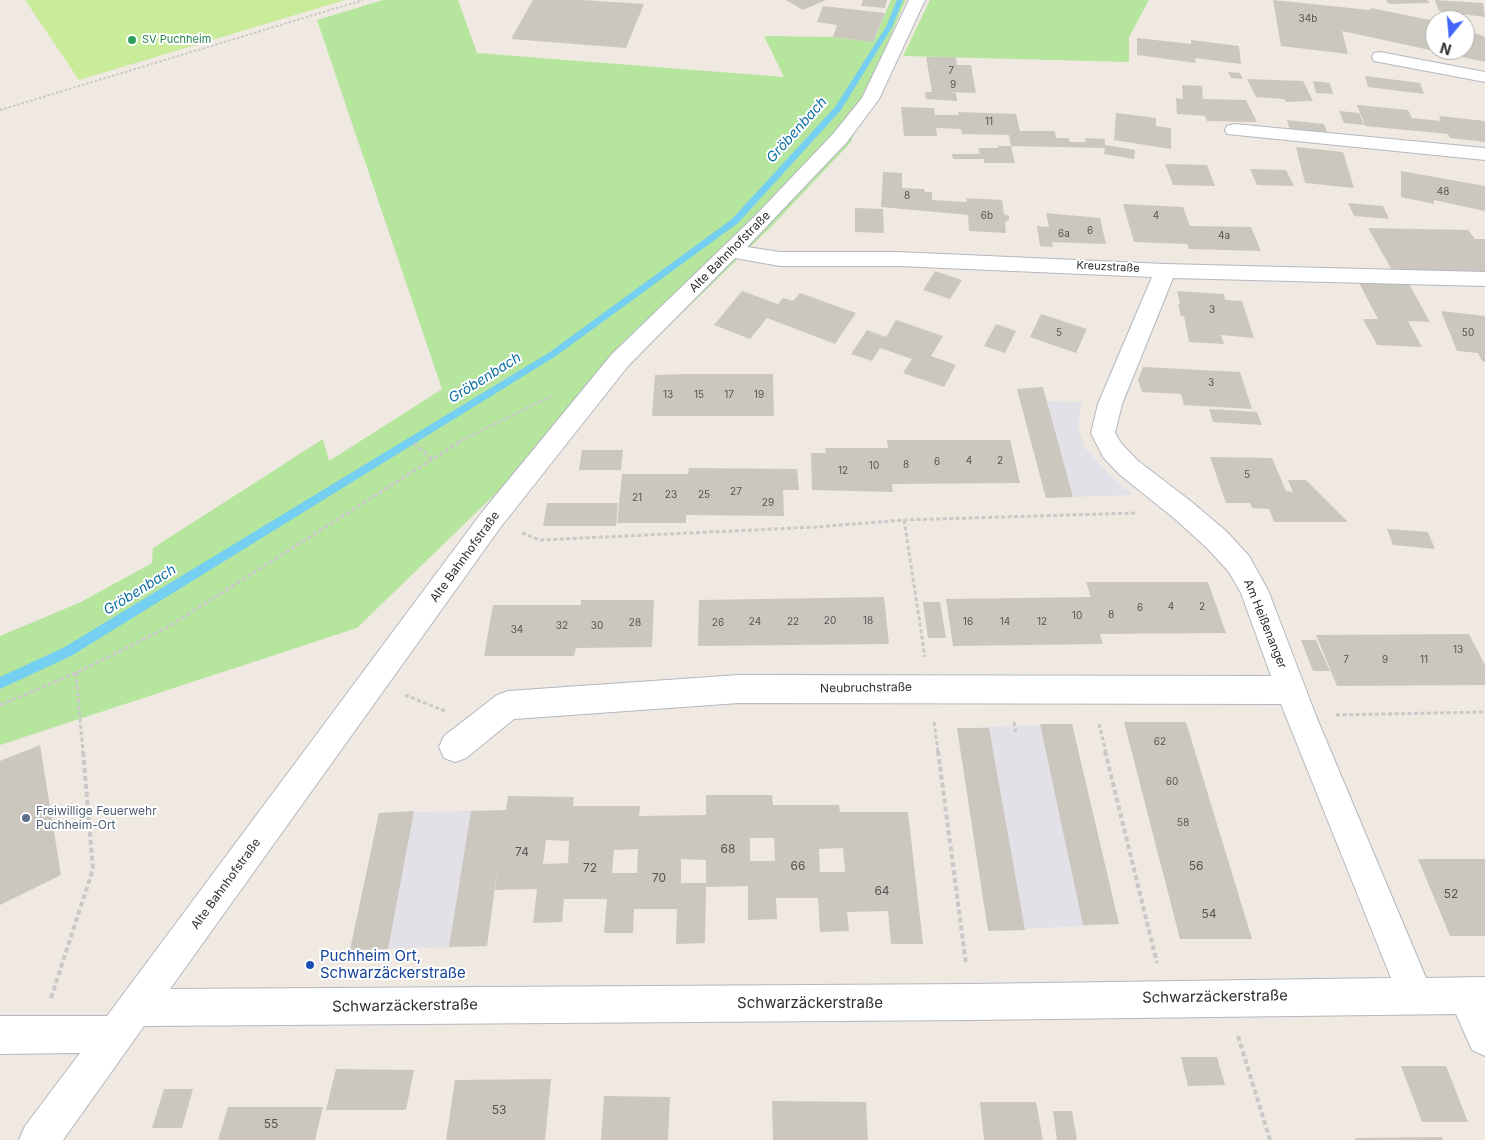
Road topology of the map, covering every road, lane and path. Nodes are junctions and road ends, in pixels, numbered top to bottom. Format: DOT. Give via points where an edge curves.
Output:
graph roads {
  1 [pos="363,0"];
  2 [pos="917,0"];
  3 [pos="1380,56"];
  4 [pos="1485,77"];
  5 [pos="0,110"];
  6 [pos="1234,130"];
  7 [pos="1485,154"];
  8 [pos="732,251"];
  9 [pos="1165,271"];
  10 [pos="1485,279"];
  11 [pos="559,391"];
  12 [pos="414,443"];
  13 [pos="432,458"];
  14 [pos="1184,511"];
  15 [pos="492,520"];
  16 [pos="904,520"];
  17 [pos="76,672"];
  18 [pos="374,682"];
  19 [pos="930,688"];
  20 [pos="1091,688"];
  21 [pos="1296,703"];
  22 [pos="0,705"];
  23 [pos="453,710"];
  24 [pos="1485,712"];
  25 [pos="455,747"];
  26 [pos="1415,994"];
  27 [pos="1476,995"];
  28 [pos="1226,997"];
  29 [pos="1165,998"];
  30 [pos="971,1002"];
  31 [pos="124,1021"];
  32 [pos="39,1034"];
  33 [pos="0,1035"];
  34 [pos="1485,1037"];
  35 [pos="39,1140"];
  36 [pos="1270,1140"];
  1 -- 5 [label="path"];
  2 -- 8 [label="street, Alte Bahnhofstraße" via="870,99 840,138"];
  3 -- 4 [label="street"];
  6 -- 7 [label="street"];
  8 -- 9 [label="street, Kreuzstraße" via="780,260 908,259"];
  8 -- 15 [label="street, Alte Bahnhofstraße" via="620,360"];
  9 -- 10 [label="street, Kreuzstraße"];
  9 -- 14 [label="street, Am Heißenanger" via="1110,404 1103,433 1112,450 1128,467"];
  11 -- 13 [label="path"];
  12 -- 13 [label="path"];
  13 -- 17 [label="path" via="168,627"];
  14 -- 16 [label="path"];
  14 -- 21 [label="street, Am Heißenanger" via="1239,564 1254,590"];
  15 -- 16 [label="path" via="540,540"];
  15 -- 18 [label="street, Alte Bahnhofstraße"];
  16 -- 19 [label="path"];
  17 -- 22 [label="path"];
  17 -- 32 [label="path" via="93,869"];
  18 -- 23 [label="path" via="444,711"];
  18 -- 31 [label="street, Alte Bahnhofstraße"];
  19 -- 20 [label="street, Neubruchstraße"];
  19 -- 25 [label="street, Neubruchstraße" via="739,689 508,706"];
  19 -- 30 [label="path"];
  20 -- 21 [label="street, Neubruchstraße"];
  20 -- 29 [label="path"];
  21 -- 24 [label="path"];
  21 -- 26 [label="street, Am Heißenanger"];
  26 -- 27 [label="street, Schwarzäckerstraße"];
  26 -- 28 [label="street, Schwarzäckerstraße"];
  27 -- 34 [label="street"];
  28 -- 29 [label="street, Schwarzäckerstraße"];
  28 -- 36 [label="path"];
  29 -- 30 [label="street, Schwarzäckerstraße"];
  30 -- 31 [label="street, Schwarzäckerstraße"];
  31 -- 32 [label="street, Schwarzäckerstraße"];
  31 -- 35 [label="street, Alte Bahnhofstraße"];
  32 -- 33 [label="street, Schwarzäckerstraße"];
}
